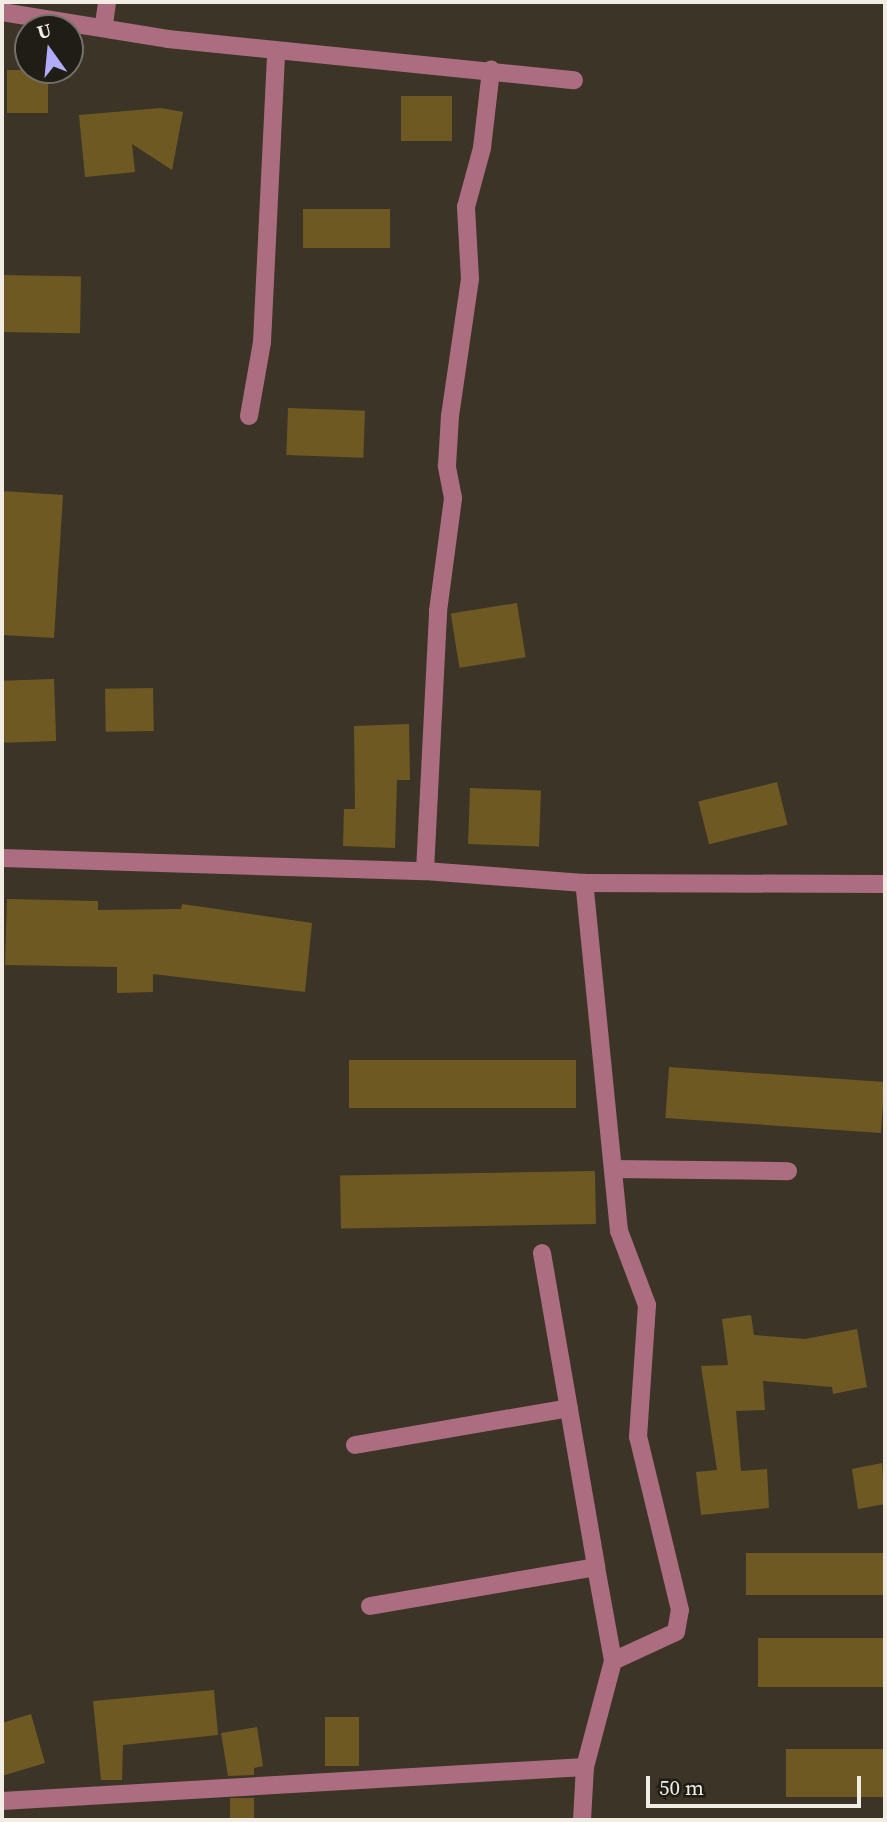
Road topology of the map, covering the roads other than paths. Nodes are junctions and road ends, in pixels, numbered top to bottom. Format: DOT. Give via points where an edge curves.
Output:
graph roads {
  1 [pos="107,2"];
  2 [pos="2,12"];
  3 [pos="104,24"];
  4 [pos="276,52"];
  5 [pos="491,70"];
  6 [pos="574,80"];
  7 [pos="249,415"];
  8 [pos="2,858"];
  9 [pos="425,871"];
  10 [pos="584,883"];
  11 [pos="885,884"];
  12 [pos="614,1170"];
  13 [pos="788,1171"];
  14 [pos="542,1253"];
  15 [pos="569,1408"];
  16 [pos="355,1445"];
  17 [pos="596,1567"];
  18 [pos="370,1606"];
  19 [pos="612,1661"];
  20 [pos="585,1767"];
  21 [pos="2,1801"];
  22 [pos="582,1820"];
  1 -- 3 [label="street"];
  2 -- 3 [label="street"];
  3 -- 4 [label="street"];
  4 -- 5 [label="street"];
  4 -- 7 [label="street" via="262,342"];
  5 -- 6 [label="street"];
  5 -- 9 [label="street" via="482,148 466,207 470,279 450,416 447,466 453,498 438,621"];
  8 -- 9 [label="street"];
  9 -- 10 [label="street"];
  10 -- 11 [label="street"];
  10 -- 12 [label="street"];
  12 -- 13 [label="street"];
  12 -- 19 [label="street" via="622,1245 647,1305 638,1437 680,1610 677,1632"];
  14 -- 15 [label="street"];
  15 -- 16 [label="street"];
  15 -- 17 [label="street"];
  17 -- 18 [label="street"];
  17 -- 19 [label="street"];
  19 -- 20 [label="street"];
  20 -- 21 [label="street"];
  20 -- 22 [label="street"];
}
